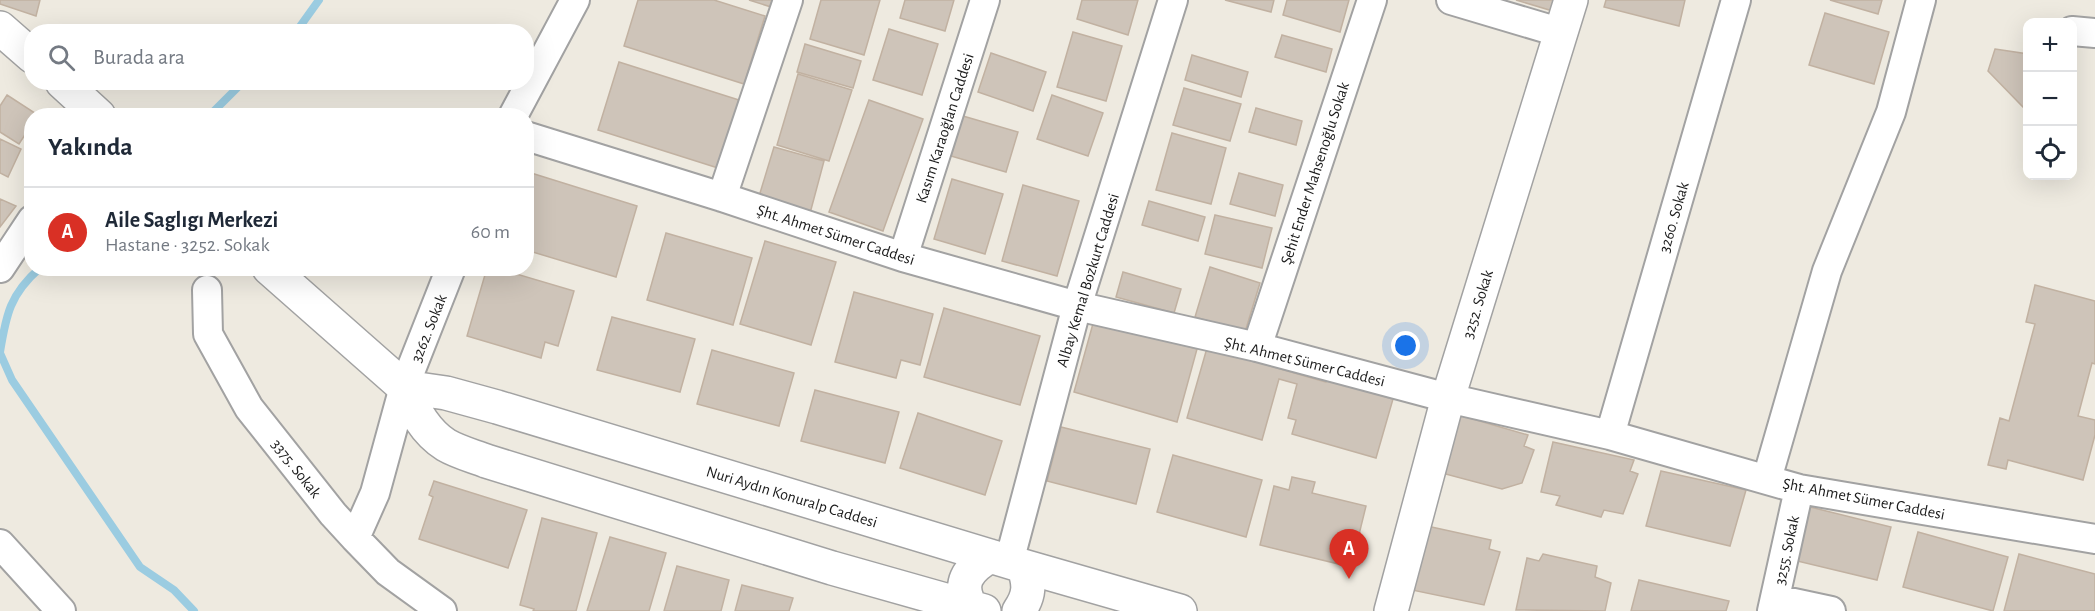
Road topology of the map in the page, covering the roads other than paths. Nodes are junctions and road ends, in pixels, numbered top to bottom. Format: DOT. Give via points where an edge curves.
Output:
graph roads {
  1 [pos="575,0"];
  2 [pos="788,0"];
  3 [pos="985,0"];
  4 [pos="1173,0"];
  5 [pos="1372,0"];
  6 [pos="1451,0"];
  7 [pos="1571,0"];
  8 [pos="1736,0"];
  9 [pos="1922,0"];
  10 [pos="0,28"];
  11 [pos="2077,31"];
  12 [pos="1562,33"];
  13 [pos="2095,33"];
  14 [pos="24,49"];
  15 [pos="534,77"];
  16 [pos="71,90"];
  17 [pos="527,90"];
  18 [pos="90,108"];
  19 [pos="517,108"];
  20 [pos="534,138"];
  21 [pos="722,197"];
  22 [pos="24,232"];
  23 [pos="903,257"];
  24 [pos="0,268"];
  25 [pos="278,276"];
  26 [pos="448,276"];
  27 [pos="207,290"];
  28 [pos="1077,306"];
  29 [pos="1257,347"];
  30 [pos="404,387"];
  31 [pos="1448,398"];
  32 [pos="1610,435"];
  33 [pos="1767,479"];
  34 [pos="1799,489"];
  35 [pos="355,538"];
  36 [pos="2095,539"];
  37 [pos="0,544"];
  38 [pos="1008,561"];
  39 [pos="1774,605"];
  40 [pos="978,609"];
  41 [pos="61,611"];
  42 [pos="441,611"];
  43 [pos="1019,611"];
  44 [pos="1180,611"];
  45 [pos="1391,611"];
  46 [pos="1831,611"];
  1 -- 15 [label="street"];
  2 -- 21 [label="street"];
  3 -- 23 [label="street, Kasım Karaoğlan Caddesi"];
  4 -- 28 [label="street, Albay Kemal Bozkurt Caddesi"];
  5 -- 29 [label="street, Şehit Ender Mahsenoğlu Sokak"];
  6 -- 12 [label="street"];
  7 -- 12 [label="street, 3252. Sokak"];
  8 -- 32 [label="street, 3260. Sokak"];
  9 -- 33 [label="street" via="1892,111 1827,271"];
  10 -- 14 [label="street"];
  11 -- 13 [label="street"];
  12 -- 31 [label="street, 3252. Sokak"];
  16 -- 18 [label="street"];
  17 -- 19 [label="street"];
  20 -- 21 [label="street, Şht. Ahmet Sümer Caddesi"];
  21 -- 23 [label="street, Şht. Ahmet Sümer Caddesi"];
  22 -- 24 [label="street"];
  23 -- 28 [label="street, Şht. Ahmet Sümer Caddesi"];
  25 -- 30 [label="street"];
  26 -- 30 [label="street, 3262. Sokak"];
  27 -- 35 [label="street, 3375. Sokak" via="208,334 249,408"];
  28 -- 29 [label="street, Şht. Ahmet Sümer Caddesi"];
  28 -- 38 [label="street, Albay Kemal Bozkurt Caddesi"];
  29 -- 31 [label="street, Şht. Ahmet Sümer Caddesi"];
  30 -- 35 [label="street, 3262. Sokak" via="375,493"];
  30 -- 38 [label="street, Nuri Aydın Konuralp Caddesi" via="498,407"];
  30 -- 40 [label="street" via="414,410 432,434 446,445 486,461"];
  31 -- 32 [label="street, Şht. Ahmet Sümer Caddesi"];
  31 -- 45 [label="street, 3252. Sokak"];
  32 -- 33 [label="street, Şht. Ahmet Sümer Caddesi"];
  33 -- 34 [label="street, Şht. Ahmet Sümer Caddesi"];
  34 -- 36 [label="street, Şht. Ahmet Sümer Caddesi"];
  34 -- 39 [label="street, 3255. Sokak"];
  35 -- 42 [label="street, 3375. Sokak" via="388,572"];
  37 -- 41 [label="street"];
  38 -- 40 [label="street" via="978,563 968,574 966,599"];
  38 -- 43 [label="street" via="1029,581"];
  38 -- 44 [label="street, Nuri Aydın Konuralp Caddesi"];
  39 -- 46 [label="street"];
}
